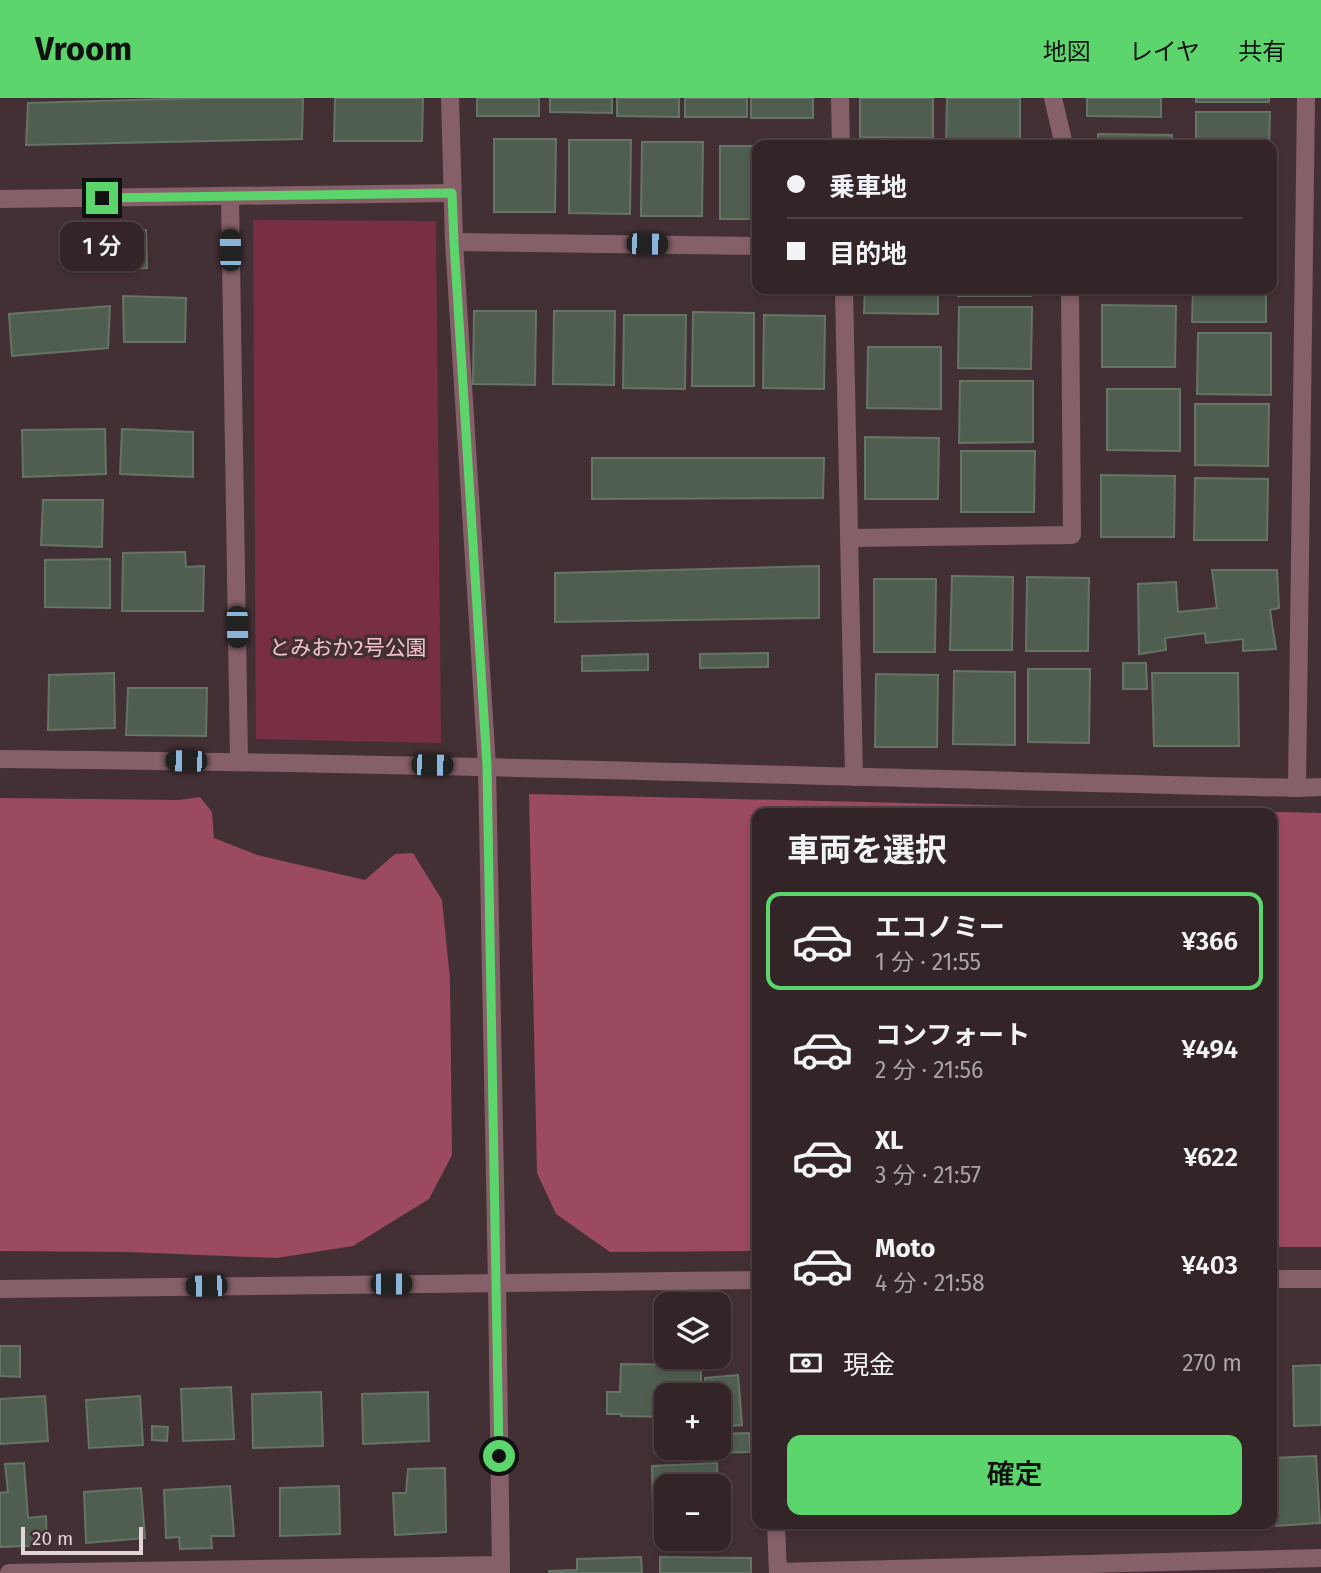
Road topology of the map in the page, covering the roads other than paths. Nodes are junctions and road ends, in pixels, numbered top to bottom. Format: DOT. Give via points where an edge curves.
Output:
graph roads {
  1 [pos="450,98"];
  2 [pos="839,98"];
  3 [pos="1053,98"];
  4 [pos="1306,98"];
  5 [pos="841,140"];
  6 [pos="1063,140"];
  7 [pos="452,193"];
  8 [pos="230,197"];
  9 [pos="0,199"];
  10 [pos="454,242"];
  11 [pos="752,246"];
  12 [pos="844,294"];
  13 [pos="1070,294"];
  14 [pos="849,538"];
  15 [pos="0,759"];
  16 [pos="239,761"];
  17 [pos="487,766"];
  18 [pos="854,777"];
  19 [pos="1321,787"];
  20 [pos="1297,788"];
  21 [pos="1277,1279"];
  22 [pos="1321,1279"];
  23 [pos="752,1280"];
  24 [pos="497,1283"];
  25 [pos="0,1289"];
  26 [pos="776,1529"];
  27 [pos="1321,1558"];
  28 [pos="501,1569"];
  29 [pos="778,1572"];
  30 [pos="9,1573"];
  1 -- 7 [label="street"];
  2 -- 5 [label="street"];
  3 -- 6 [label="street"];
  4 -- 20 [label="street"];
  7 -- 8 [label="street"];
  7 -- 10 [label="street"];
  8 -- 9 [label="street"];
  8 -- 16 [label="street"];
  10 -- 11 [label="street"];
  10 -- 17 [label="street"];
  12 -- 14 [label="street"];
  13 -- 14 [label="street" via="1072,535"];
  14 -- 18 [label="street"];
  15 -- 16 [label="street"];
  16 -- 17 [label="street"];
  17 -- 18 [label="street"];
  17 -- 24 [label="street"];
  18 -- 20 [label="street"];
  19 -- 20 [label="street"];
  21 -- 22 [label="street"];
  23 -- 24 [label="street"];
  24 -- 25 [label="street"];
  24 -- 28 [label="street"];
  26 -- 29 [label="street"];
  27 -- 29 [label="street"];
  28 -- 30 [label="street"];
}
